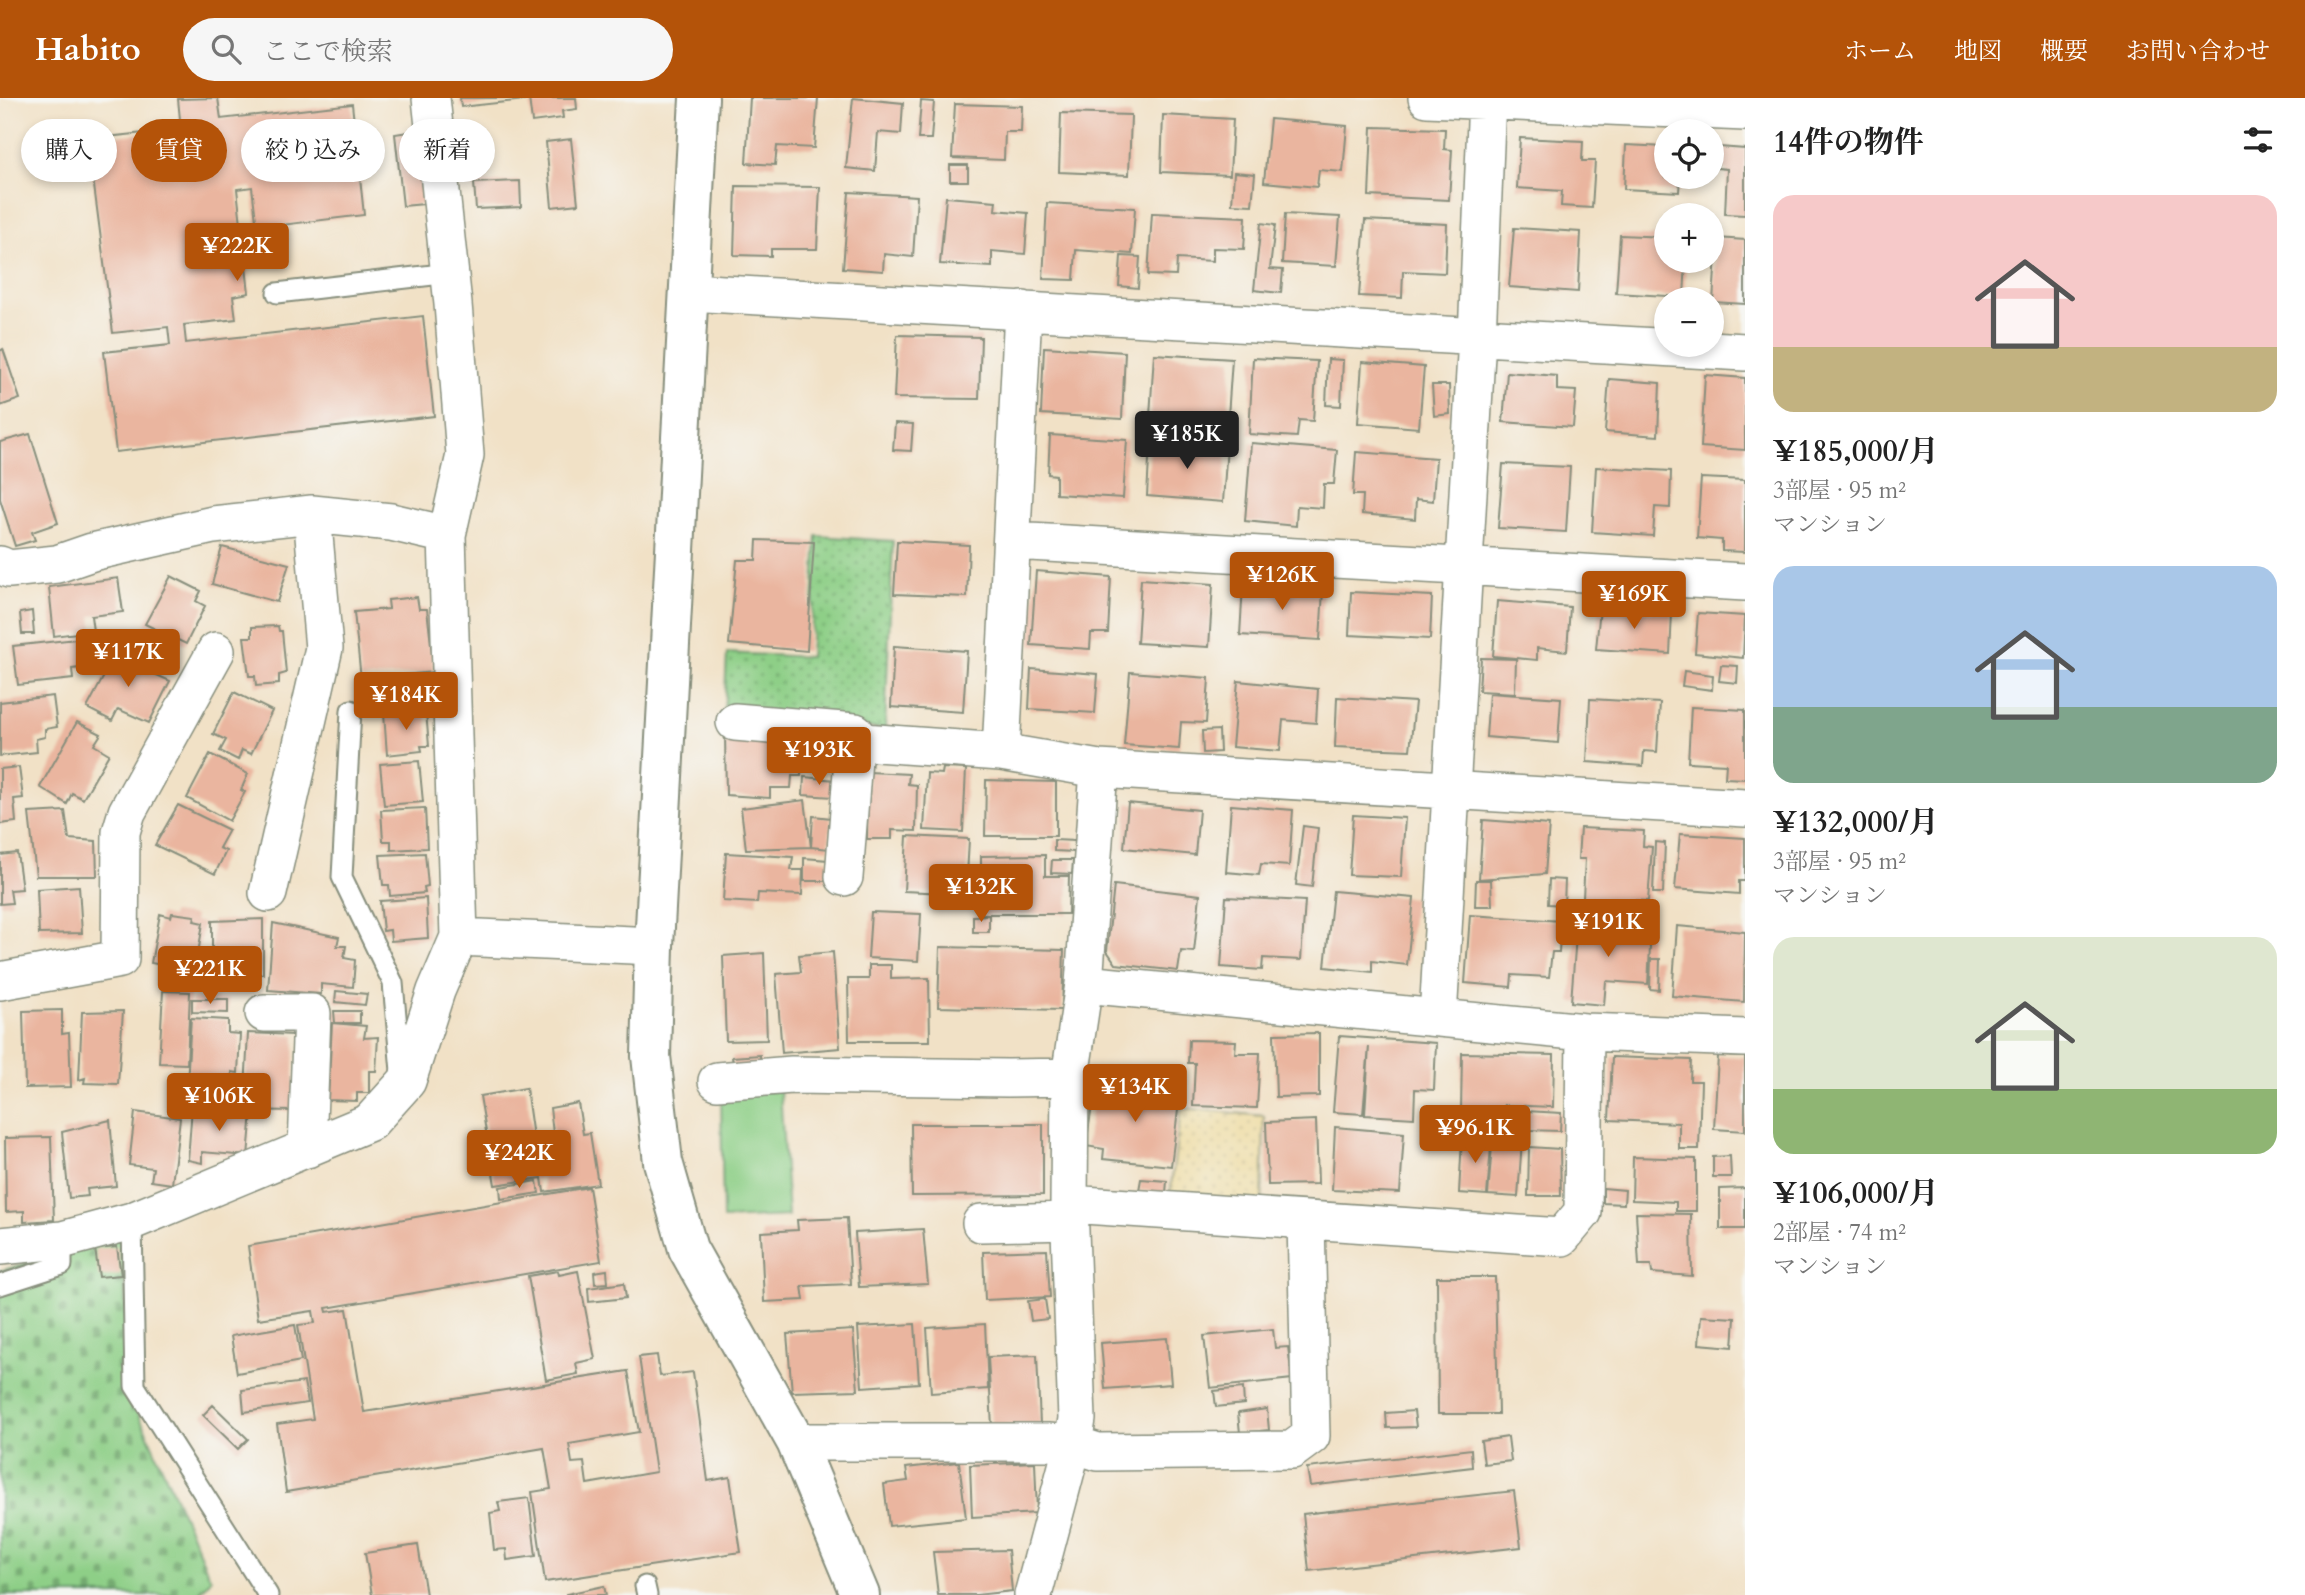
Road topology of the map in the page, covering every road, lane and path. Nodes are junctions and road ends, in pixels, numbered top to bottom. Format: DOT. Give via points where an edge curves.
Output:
graph roads {
  1 [pos="430,98"];
  2 [pos="699,98"];
  3 [pos="1427,98"];
  4 [pos="1487,100"];
  5 [pos="1745,113"];
  6 [pos="450,274"];
  7 [pos="689,292"];
  8 [pos="276,293"];
  9 [pos="1023,310"];
  10 [pos="1477,337"];
  11 [pos="1745,352"];
  12 [pos="312,514"];
  13 [pos="447,535"];
  14 [pos="1012,541"];
  15 [pos="0,565"];
  16 [pos="1464,565"];
  17 [pos="1745,582"];
  18 [pos="216,651"];
  19 [pos="351,709"];
  20 [pos="735,722"];
  21 [pos="855,732"];
  22 [pos="1001,752"];
  23 [pos="1099,769"];
  24 [pos="1451,792"];
  25 [pos="1745,808"];
  26 [pos="844,877"];
  27 [pos="268,893"];
  28 [pos="459,937"];
  29 [pos="654,946"];
  30 [pos="0,981"];
  31 [pos="1084,984"];
  32 [pos="264,1013"];
  33 [pos="1438,1018"];
  34 [pos="1585,1032"];
  35 [pos="1745,1038"];
  36 [pos="1070,1077"];
  37 [pos="717,1081"];
  38 [pos="402,1086"];
  39 [pos="307,1149"];
  40 [pos="1070,1213"];
  41 [pos="132,1221"];
  42 [pos="1306,1221"];
  43 [pos="981,1223"];
  44 [pos="62,1240"];
  45 [pos="0,1246"];
  46 [pos="0,1285"];
  47 [pos="796,1442"];
  48 [pos="1073,1444"];
  49 [pos="268,1595"];
  50 [pos="860,1595"];
  51 [pos="1033,1595"];
  1 -- 6 [label="street"];
  2 -- 7 [label="street"];
  3 -- 4 [label="street"];
  4 -- 5 [label="street"];
  4 -- 10 [label="street"];
  6 -- 8 [label="lane"];
  6 -- 13 [label="street" via="466,455"];
  7 -- 9 [label="street"];
  7 -- 29 [label="street"];
  9 -- 10 [label="street"];
  9 -- 14 [label="street"];
  10 -- 11 [label="street"];
  10 -- 16 [label="street"];
  12 -- 13 [label="street" via="391,522"];
  12 -- 15 [label="street" via="213,525 57,564 9,569"];
  12 -- 27 [label="street" via="324,648"];
  13 -- 28 [label="street"];
  14 -- 16 [label="street"];
  14 -- 22 [label="street"];
  16 -- 17 [label="street"];
  16 -- 24 [label="street"];
  18 -- 30 [label="street" via="127,812 121,832 120,959"];
  19 -- 38 [label="lane" via="342,877 393,983"];
  20 -- 21 [label="street"];
  21 -- 22 [label="street" via="863,742"];
  21 -- 26 [label="street"];
  22 -- 23 [label="street"];
  23 -- 24 [label="street"];
  23 -- 31 [label="street"];
  24 -- 25 [label="street"];
  24 -- 33 [label="street"];
  28 -- 29 [label="street"];
  28 -- 38 [label="street"];
  29 -- 47 [label="street" via="651,1056 663,1162 688,1248"];
  31 -- 33 [label="street"];
  31 -- 36 [label="street"];
  32 -- 39 [label="street" via="312,1013"];
  33 -- 34 [label="street"];
  34 -- 35 [label="street"];
  34 -- 42 [label="street" via="1583,1212 1562,1237"];
  36 -- 37 [label="street" via="792,1075"];
  36 -- 40 [label="street"];
  38 -- 39 [label="street" via="370,1122"];
  39 -- 41 [label="street"];
  40 -- 42 [label="street"];
  40 -- 43 [label="street"];
  40 -- 48 [label="street" via="1077,1419"];
  41 -- 44 [label="street"];
  41 -- 49 [label="lane" via="135,1386"];
  42 -- 48 [label="street" via="1311,1436 1292,1450 1098,1452"];
  44 -- 45 [label="street"];
  44 -- 46 [label="lane" via="62,1265"];
  47 -- 48 [label="street"];
  47 -- 50 [label="street"];
  48 -- 51 [label="street"];
}
